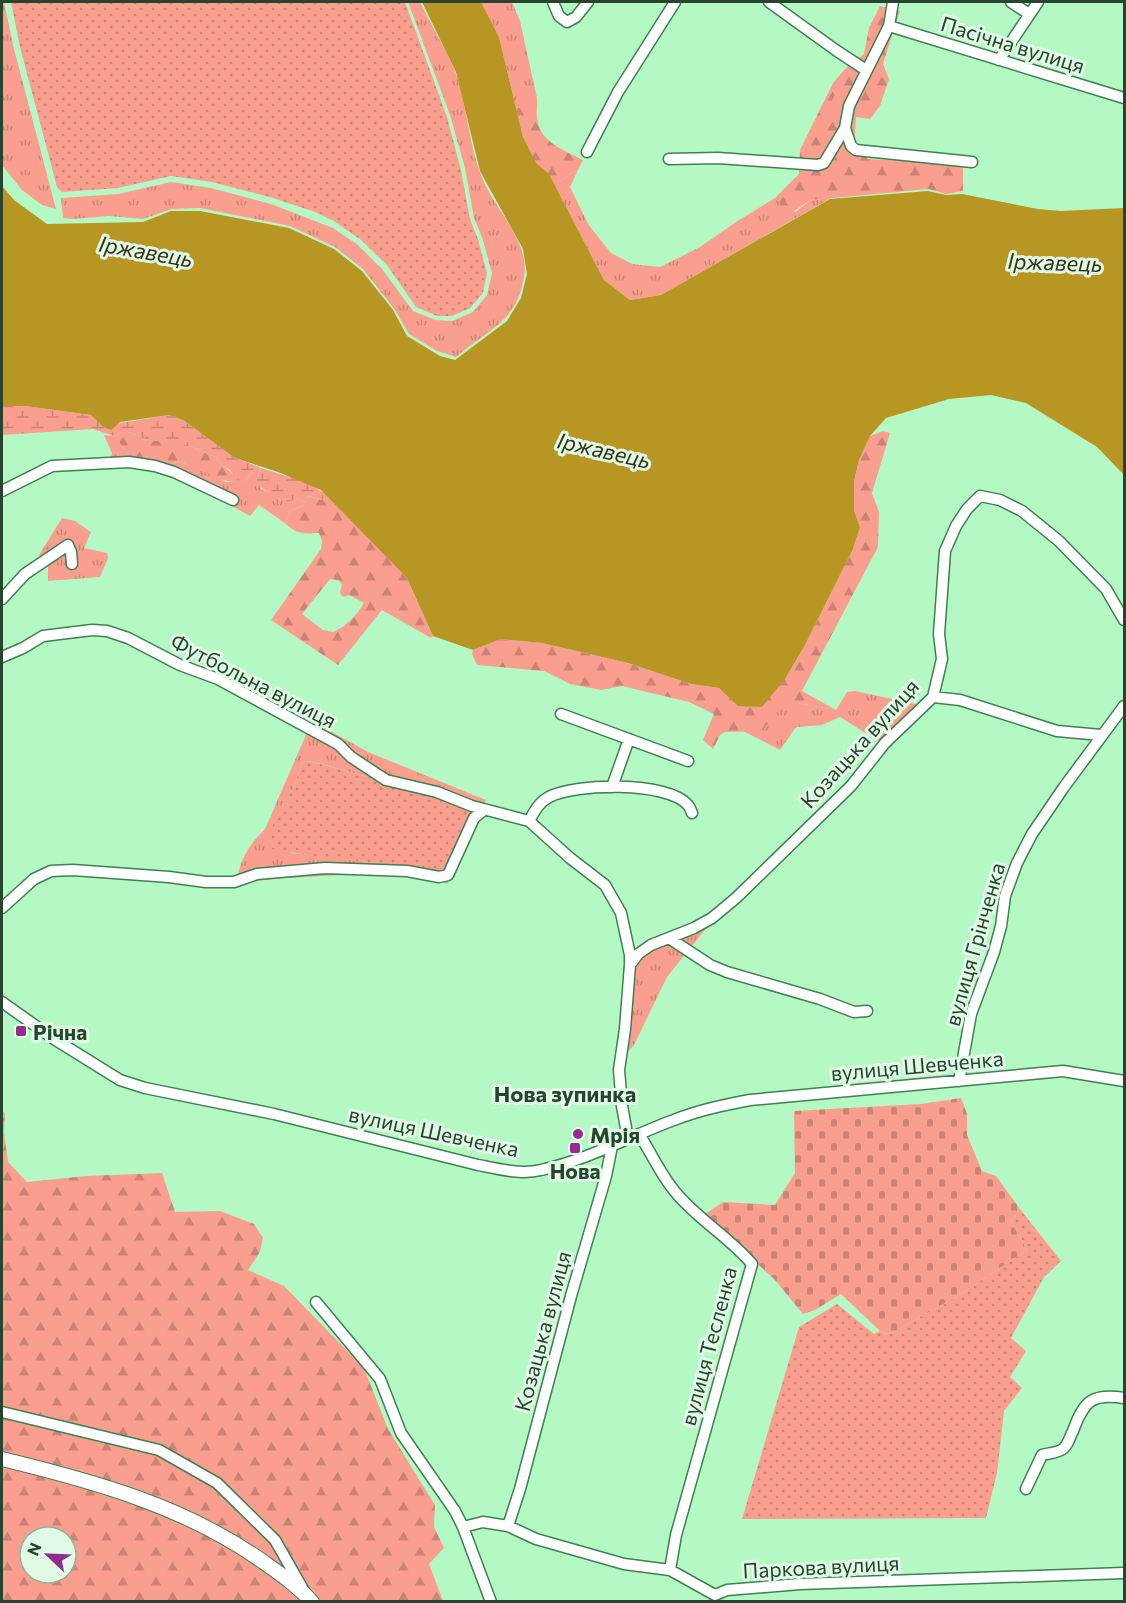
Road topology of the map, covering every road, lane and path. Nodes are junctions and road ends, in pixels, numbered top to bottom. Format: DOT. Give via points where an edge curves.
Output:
graph roads {
  1 [pos="553,2"];
  2 [pos="588,2"];
  3 [pos="675,2"];
  4 [pos="769,2"];
  5 [pos="893,2"];
  6 [pos="1011,2"];
  7 [pos="1038,2"];
  8 [pos="1029,14"];
  9 [pos="889,26"];
  10 [pos="999,60"];
  11 [pos="866,70"];
  12 [pos="1125,98"];
  13 [pos="845,128"];
  14 [pos="587,152"];
  15 [pos="669,159"];
  16 [pos="972,162"];
  17 [pos="2,491"];
  18 [pos="233,500"];
  19 [pos="72,564"];
  20 [pos="2,599"];
  21 [pos="1125,620"];
  22 [pos="2,657"];
  23 [pos="933,697"];
  24 [pos="1125,706"];
  25 [pos="561,714"];
  26 [pos="1101,735"];
  27 [pos="629,739"];
  28 [pos="688,761"];
  29 [pos="612,787"];
  30 [pos="484,810"];
  31 [pos="692,813"];
  32 [pos="529,821"];
  33 [pos="2,908"];
  34 [pos="669,938"];
  35 [pos="630,965"];
  36 [pos="2,1002"];
  37 [pos="867,1011"];
  38 [pos="959,1081"];
  39 [pos="1125,1081"];
  40 [pos="639,1134"];
  41 [pos="628,1139"];
  42 [pos="612,1146"];
  43 [pos="315,1302"];
  44 [pos="1125,1398"];
  45 [pos="2,1412"];
  46 [pos="2,1460"];
  47 [pos="1026,1489"];
  48 [pos="508,1526"];
  49 [pos="463,1527"];
  50 [pos="670,1570"];
  51 [pos="1125,1573"];
  52 [pos="716,1598"];
  53 [pos="310,1600"];
  54 [pos="491,1602"];
  1 -- 2 [label="street" via="559,16 567,22"];
  3 -- 14 [label="street" via="618,92"];
  4 -- 11 [label="street"];
  5 -- 9 [label="street"];
  6 -- 8 [label="street"];
  7 -- 8 [label="street"];
  8 -- 10 [label="street"];
  9 -- 10 [label="street, Пасічна вулиця"];
  9 -- 11 [label="street"];
  10 -- 12 [label="street, Пасічна вулиця"];
  11 -- 13 [label="street" via="849,106"];
  13 -- 15 [label="street" via="828,158 818,165"];
  13 -- 16 [label="street" via="856,150"];
  17 -- 18 [label="street" via="52,466 129,462 174,472"];
  19 -- 20 [label="street" via="68,545 33,567"];
  21 -- 23 [label="street, Козацька вулиця" via="1106,589 1059,541 1022,511 980,496 956,526 945,551 939,634 942,658"];
  22 -- 30 [label="street, Футбольна вулиця" via="43,636 107,631 218,680 312,729 386,780 437,792"];
  23 -- 26 [label="street" via="960,700 1057,731"];
  23 -- 34 [label="street, Козацька вулиця" via="885,743 852,786 736,898 712,918"];
  24 -- 26 [label="street, вулиця Грінченка"];
  25 -- 27 [label="street"];
  26 -- 38 [label="street, вулиця Грінченка" via="1032,834 1017,863 1005,896 994,952 971,1014"];
  27 -- 28 [label="street"];
  27 -- 29 [label="street"];
  29 -- 31 [label="street" via="660,791 688,805"];
  29 -- 32 [label="street" via="552,796 538,805"];
  30 -- 32 [label="street, Футбольна вулиця"];
  30 -- 33 [label="street" via="474,818 448,875 439,877 407,871 325,868 257,874 234,882 206,882 51,871 34,879"];
  32 -- 35 [label="street" via="605,885 621,913"];
  34 -- 35 [label="street, Козацька вулиця" via="651,945"];
  34 -- 37 [label="street" via="727,972 854,1012"];
  35 -- 41 [label="street" via="619,1070"];
  36 -- 42 [label="street, вулиця Шевченка" via="95,1065 120,1080 145,1088 274,1114 502,1169 541,1170"];
  38 -- 39 [label="street, вулиця Шевченка" via="1063,1071"];
  38 -- 40 [label="street, вулиця Шевченка" via="750,1100 707,1108"];
  40 -- 41 [label="street, вулиця Шевченка"];
  40 -- 50 [label="street, вулиця Тесленка" via="676,1194 752,1264 676,1535"];
  41 -- 42 [label="street, вулиця Шевченка"];
  42 -- 48 [label="street, Козацька вулиця"];
  43 -- 49 [label="street" via="380,1379 401,1433"];
  44 -- 47 [label="street" via="1099,1397 1083,1407 1066,1446 1042,1455"];
  45 -- 53 [label="street" via="159,1450 217,1483 275,1540"];
  46 -- 53 [label="main road" via="140,1497 204,1524 281,1574"];
  48 -- 49 [label="street, Паркова вулиця" via="483,1522"];
  48 -- 50 [label="street, Паркова вулиця" via="536,1539 624,1564"];
  49 -- 54 [label="street"];
  50 -- 52 [label="street, Паркова вулиця"];
  51 -- 52 [label="street, Паркова вулиця" via="800,1584 727,1590"];
}
